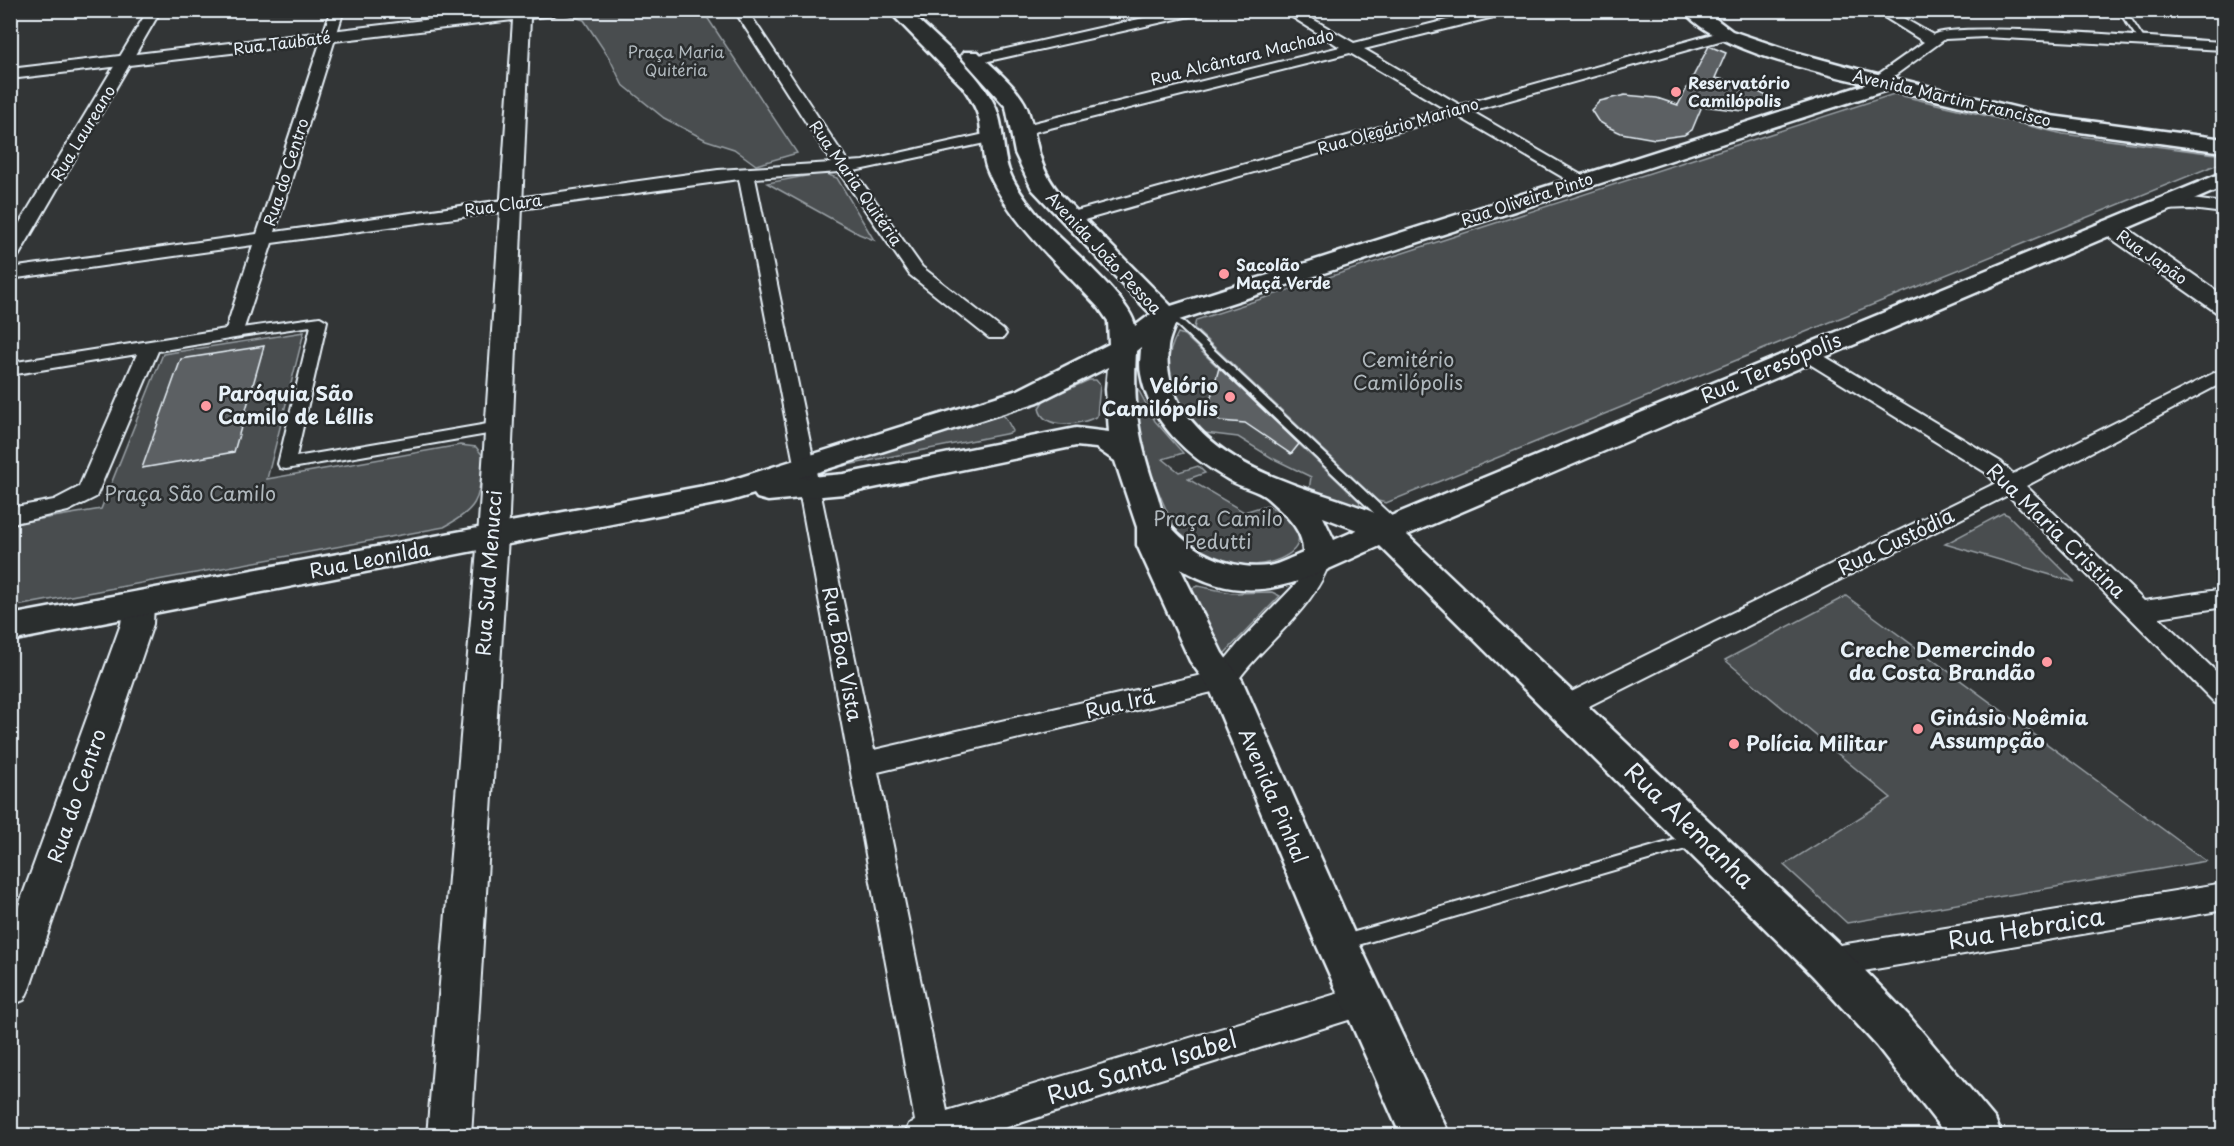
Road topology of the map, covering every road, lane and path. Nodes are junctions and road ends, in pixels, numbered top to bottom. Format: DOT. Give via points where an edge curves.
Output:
graph roads {
  1 [pos="155,10"];
  2 [pos="338,10"];
  3 [pos="554,10"];
  4 [pos="740,10"];
  5 [pos="897,10"];
  6 [pos="926,10"];
  7 [pos="1199,10"];
  8 [pos="1287,10"];
  9 [pos="1505,10"];
  10 [pos="1692,10"];
  11 [pos="1879,10"];
  12 [pos="2121,10"];
  13 [pos="522,13"];
  14 [pos="1725,34"];
  15 [pos="329,38"];
  16 [pos="1933,41"];
  17 [pos="2143,42"];
  18 [pos="2223,46"];
  19 [pos="1352,48"];
  20 [pos="975,60"];
  21 [pos="125,62"];
  22 [pos="10,74"];
  23 [pos="1884,82"];
  24 [pos="1457,110"];
  25 [pos="1023,130"];
  26 [pos="994,137"];
  27 [pos="2223,146"];
  28 [pos="843,168"];
  29 [pos="746,173"];
  30 [pos="1582,182"];
  31 [pos="2220,193"];
  32 [pos="512,204"];
  33 [pos="1071,218"];
  34 [pos="2110,227"];
  35 [pos="265,238"];
  36 [pos="10,255"];
  37 [pos="10,274"];
  38 [pos="2223,307"];
  39 [pos="1165,316"];
  40 [pos="234,333"];
  41 [pos="996,334"];
  42 [pos="150,347"];
  43 [pos="1122,348"];
  44 [pos="1806,354"];
  45 [pos="10,369"];
  46 [pos="2223,374"];
  47 [pos="1017,400"];
  48 [pos="499,427"];
  49 [pos="1039,444"];
  50 [pos="1128,456"];
  51 [pos="808,476"];
  52 [pos="2010,485"];
  53 [pos="1270,487"];
  54 [pos="10,516"];
  55 [pos="1153,527"];
  56 [pos="1390,528"];
  57 [pos="493,537"];
  58 [pos="1319,558"];
  59 [pos="2223,598"];
  60 [pos="139,604"];
  61 [pos="2138,611"];
  62 [pos="10,628"];
  63 [pos="1224,680"];
  64 [pos="2223,696"];
  65 [pos="1566,706"];
  66 [pos="863,764"];
  67 [pos="1700,839"];
  68 [pos="2223,896"];
  69 [pos="1337,944"];
  70 [pos="1828,962"];
  71 [pos="10,987"];
  72 [pos="1363,1001"];
  73 [pos="930,1134"];
  74 [pos="449,1136"];
  75 [pos="1426,1136"];
  76 [pos="1978,1136"];
  1 -- 21 [label="street, Rua Laureano"];
  2 -- 15 [label="street, Rua do Centro"];
  3 -- 13 [label="street, Rua Taubaté"];
  4 -- 28 [label="street, Rua Maria Quitéria"];
  5 -- 26 [label="main road, Avenida João Pessoa" via="970,83 982,100"];
  6 -- 20 [label="main road, Avenida João Pessoa"];
  7 -- 20 [label="street"];
  8 -- 19 [label="street"];
  9 -- 19 [label="street, Rua Alcântara Machado"];
  10 -- 14 [label="main road, Avenida Martim Francisco"];
  11 -- 16 [label="street"];
  12 -- 17 [label="lane"];
  13 -- 15 [label="street, Rua Taubaté"];
  13 -- 32 [label="street, Rua Sud Menucci"];
  14 -- 23 [label="main road, Avenida Martim Francisco" via="1784,56"];
  14 -- 24 [label="street, Rua Olegário Mariano"];
  15 -- 21 [label="street, Rua Taubaté"];
  15 -- 35 [label="street, Rua do Centro"];
  16 -- 17 [label="street" via="1946,34 1985,33"];
  16 -- 23 [label="street"];
  17 -- 18 [label="street"];
  19 -- 24 [label="street"];
  19 -- 25 [label="street, Rua Alcântara Machado"];
  20 -- 25 [label="main road, Avenida João Pessoa" via="1016,107"];
  21 -- 22 [label="street, Rua Taubaté"];
  21 -- 36 [label="street, Rua Laureano"];
  23 -- 27 [label="main road, Avenida Martim Francisco" via="2051,122"];
  23 -- 30 [label="main road, Rua Oliveira Pinto"];
  24 -- 30 [label="street"];
  24 -- 33 [label="street, Rua Olegário Mariano"];
  25 -- 33 [label="main road, Avenida João Pessoa" via="1026,153 1040,184"];
  26 -- 28 [label="street, Rua Clara"];
  26 -- 43 [label="main road, Avenida João Pessoa" via="998,170 1007,188 1028,218 1117,313 1123,329"];
  28 -- 29 [label="street, Rua Clara"];
  28 -- 41 [label="street, Rua Maria Quitéria" via="916,271"];
  29 -- 32 [label="street, Rua Clara"];
  29 -- 51 [label="street, Rua Boa Vista"];
  30 -- 39 [label="main road, Rua Oliveira Pinto"];
  31 -- 34 [label="main road, Rua Teresópolis" via="2162,205"];
  32 -- 35 [label="street, Rua Clara"];
  32 -- 48 [label="street, Rua Sud Menucci"];
  33 -- 39 [label="main road, Avenida João Pessoa"];
  34 -- 38 [label="street, Rua Japão"];
  34 -- 44 [label="main road, Rua Teresópolis"];
  35 -- 37 [label="street, Rua Clara"];
  35 -- 40 [label="street, Rua do Centro"];
  39 -- 43 [label="main road, Avenida João Pessoa"];
  39 -- 53 [label="main road" via="1154,339 1152,364 1163,403 1182,430 1211,455"];
  39 -- 56 [label="lane" via="1181,324"];
  40 -- 42 [label="street"];
  40 -- 48 [label="street" via="320,321 286,464"];
  42 -- 45 [label="street"];
  42 -- 54 [label="street" via="88,492 60,506"];
  43 -- 47 [label="main road"];
  43 -- 50 [label="main road" via="1121,410"];
  44 -- 52 [label="street, Rua Maria Cristina" via="1993,467"];
  44 -- 56 [label="main road, Rua Teresópolis"];
  46 -- 52 [label="street, Rua Custódia"];
  47 -- 49 [label="main road"];
  47 -- 51 [label="main road"];
  48 -- 57 [label="street, Rua Sud Menucci"];
  49 -- 50 [label="main road" via="1076,437 1096,438"];
  49 -- 51 [label="main road" via="844,483"];
  50 -- 55 [label="main road, Avenida Pinhal"];
  51 -- 57 [label="main road, Rua Leonilda"];
  51 -- 66 [label="street, Rua Boa Vista"];
  52 -- 61 [label="street, Rua Maria Cristina"];
  52 -- 65 [label="street, Rua Custódia"];
  53 -- 56 [label="main road"];
  53 -- 58 [label="main road" via="1312,523 1319,540"];
  55 -- 58 [label="main road, Rua Teresópolis" via="1197,564 1236,579 1276,577"];
  55 -- 63 [label="main road, Avenida Pinhal" via="1157,556 1208,661"];
  56 -- 58 [label="main road, Rua Teresópolis"];
  56 -- 65 [label="main road, Rua Alemanha"];
  57 -- 60 [label="main road, Rua Leonilda"];
  57 -- 74 [label="street, Rua Sud Menucci"];
  58 -- 63 [label="street" via="1317,572 1305,590 1243,652"];
  59 -- 61 [label="street"];
  60 -- 62 [label="main road, Rua Leonilda"];
  60 -- 71 [label="street, Rua do Centro" via="137,624"];
  61 -- 64 [label="street, Rua Maria Cristina"];
  63 -- 66 [label="street, Rua Irã"];
  63 -- 69 [label="main road, Avenida Pinhal"];
  65 -- 67 [label="main road, Rua Alemanha"];
  66 -- 73 [label="street, Rua Boa Vista"];
  67 -- 69 [label="lane"];
  67 -- 70 [label="main road, Rua Alemanha"];
  68 -- 70 [label="street, Rua Hebraica"];
  69 -- 72 [label="main road, Avenida Pinhal"];
  70 -- 76 [label="main road, Rua Alemanha" via="1893,1031"];
  72 -- 73 [label="street, Rua Santa Isabel"];
  72 -- 75 [label="main road, Avenida Pinhal"];
}
